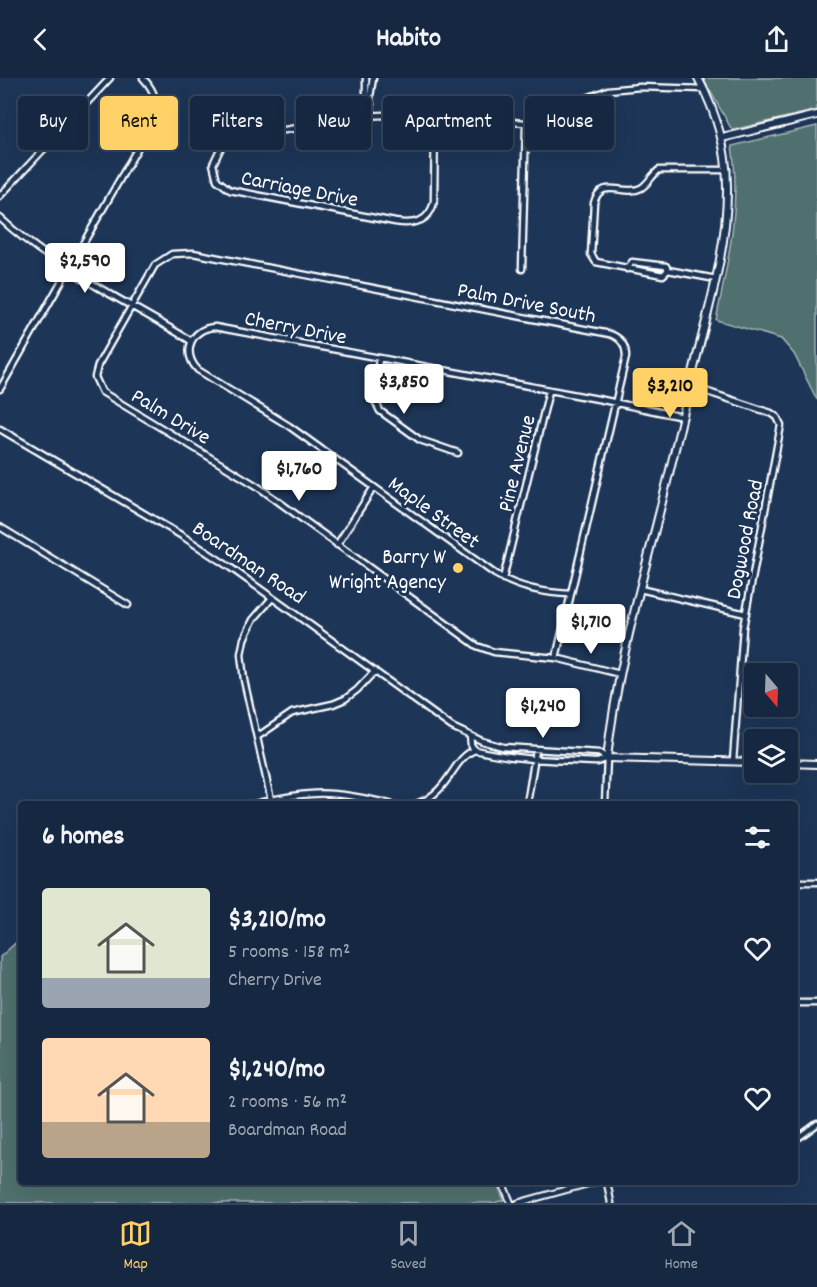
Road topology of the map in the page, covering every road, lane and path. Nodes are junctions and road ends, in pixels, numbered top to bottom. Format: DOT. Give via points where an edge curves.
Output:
graph roads {
  1 [pos="110,78"];
  2 [pos="144,78"];
  3 [pos="366,78"];
  4 [pos="373,78"];
  5 [pos="698,78"];
  6 [pos="704,89"];
  7 [pos="367,96"];
  8 [pos="370,96"];
  9 [pos="592,96"];
  10 [pos="817,115"];
  11 [pos="296,128"];
  12 [pos="722,138"];
  13 [pos="435,150"];
  14 [pos="525,150"];
  15 [pos="727,170"];
  16 [pos="0,196"];
  17 [pos="0,218"];
  18 [pos="522,269"];
  19 [pos="627,269"];
  20 [pos="668,270"];
  21 [pos="68,271"];
  22 [pos="716,279"];
  23 [pos="131,307"];
  24 [pos="191,341"];
  25 [pos="379,359"];
  26 [pos="690,386"];
  27 [pos="0,389"];
  28 [pos="549,390"];
  29 [pos="616,403"];
  30 [pos="683,417"];
  31 [pos="0,429"];
  32 [pos="458,453"];
  33 [pos="374,487"];
  34 [pos="0,527"];
  35 [pos="337,544"];
  36 [pos="503,579"];
  37 [pos="640,589"];
  38 [pos="570,594"];
  39 [pos="272,598"];
  40 [pos="128,605"];
  41 [pos="746,614"];
  42 [pos="556,658"];
  43 [pos="375,671"];
  44 [pos="621,674"];
  45 [pos="470,736"];
  46 [pos="256,737"];
  47 [pos="475,750"];
  48 [pos="536,750"];
  49 [pos="607,758"];
  50 [pos="534,760"];
  51 [pos="733,761"];
  52 [pos="744,762"];
  53 [pos="798,764"];
  54 [pos="817,764"];
  55 [pos="272,801"];
  56 [pos="274,801"];
  57 [pos="377,801"];
  58 [pos="423,801"];
  59 [pos="527,801"];
  60 [pos="605,801"];
  61 [pos="798,882"];
  62 [pos="817,882"];
  63 [pos="798,1003"];
  64 [pos="817,1003"];
  65 [pos="817,1124"];
  66 [pos="798,1138"];
  67 [pos="503,1185"];
  68 [pos="584,1185"];
  69 [pos="608,1185"];
  70 [pos="526,1202"];
  71 [pos="511,1203"];
  72 [pos="518,1203"];
  73 [pos="611,1203"];
  1 -- 16 [label="street"];
  2 -- 21 [label="street" via="154,94 153,120"];
  3 -- 7 [label="street"];
  4 -- 8 [label="street"];
  5 -- 6 [label="street"];
  6 -- 9 [label="street, Carriage Drive" via="649,87 608,90"];
  6 -- 12 [label="street"];
  10 -- 12 [label="street"];
  11 -- 13 [label="street, Carriage Drive" via="233,132 213,160 215,176 230,190 416,223 430,213 434,201"];
  12 -- 15 [label="street"];
  14 -- 18 [label="street"];
  15 -- 19 [label="street" via="664,169 642,187 606,188 595,196 593,259"];
  15 -- 22 [label="street" via="726,214"];
  17 -- 21 [label="street"];
  19 -- 20 [label="street" via="663,275"];
  19 -- 20 [label="street" via="632,262 638,262 666,266"];
  20 -- 22 [label="street"];
  21 -- 23 [label="street"];
  21 -- 27 [label="street"];
  22 -- 26 [label="street"];
  23 -- 24 [label="street"];
  23 -- 29 [label="street, Palm Drive South" via="159,262 172,254 187,252 610,334 620,339 626,353"];
  23 -- 35 [label="street, Palm Drive" via="96,369 96,381 102,392 258,486"];
  24 -- 25 [label="street, Cherry Drive" via="200,331 215,327"];
  24 -- 33 [label="street, Maple Street" via="189,356 198,370 289,426"];
  25 -- 28 [label="street, Cherry Drive"];
  25 -- 32 [label="street" via="373,393 377,408 420,440"];
  26 -- 30 [label="street"];
  26 -- 41 [label="street, Dogwood Road" via="771,413 781,425"];
  28 -- 29 [label="street, Cherry Drive"];
  28 -- 36 [label="street, Pine Avenue"];
  29 -- 30 [label="street, Cherry Drive"];
  29 -- 38 [label="street, Palm Drive South"];
  30 -- 37 [label="street"];
  31 -- 39 [label="street, Boardman Road" via="188,540"];
  33 -- 35 [label="street"];
  33 -- 36 [label="street, Maple Street"];
  34 -- 40 [label="street"];
  35 -- 42 [label="street, Palm Drive" via="477,646 494,652"];
  36 -- 38 [label="street, Maple Street" via="538,591"];
  37 -- 41 [label="street"];
  37 -- 44 [label="street"];
  38 -- 42 [label="street, Palm Drive South"];
  39 -- 43 [label="street, Boardman Road"];
  39 -- 46 [label="street" via="253,620 242,646 244,680"];
  41 -- 51 [label="street, Dogwood Road"];
  42 -- 44 [label="street, Palm Drive"];
  43 -- 45 [label="street, Boardman Road"];
  43 -- 46 [label="street" via="345,699 292,713"];
  44 -- 49 [label="street"];
  45 -- 47 [label="street"];
  45 -- 48 [label="street, Boardman Road" via="504,747"];
  46 -- 55 [label="street"];
  47 -- 50 [label="street, Boardman Road"];
  47 -- 58 [label="street" via="465,756 440,790"];
  48 -- 49 [label="street, Boardman Road" via="599,753"];
  48 -- 50 [label="street"];
  49 -- 50 [label="street, Boardman Road" via="598,762"];
  49 -- 51 [label="street, Boardman Road"];
  49 -- 60 [label="street"];
  50 -- 59 [label="street"];
  51 -- 52 [label="street, Boardman Road"];
  53 -- 54 [label="street"];
  56 -- 57 [label="street" via="289,795 326,792"];
  61 -- 62 [label="street"];
  63 -- 64 [label="street"];
  65 -- 66 [label="street"];
  67 -- 71 [label="street"];
  68 -- 70 [label="street"];
  69 -- 73 [label="street"];
  70 -- 72 [label="street"];
}
